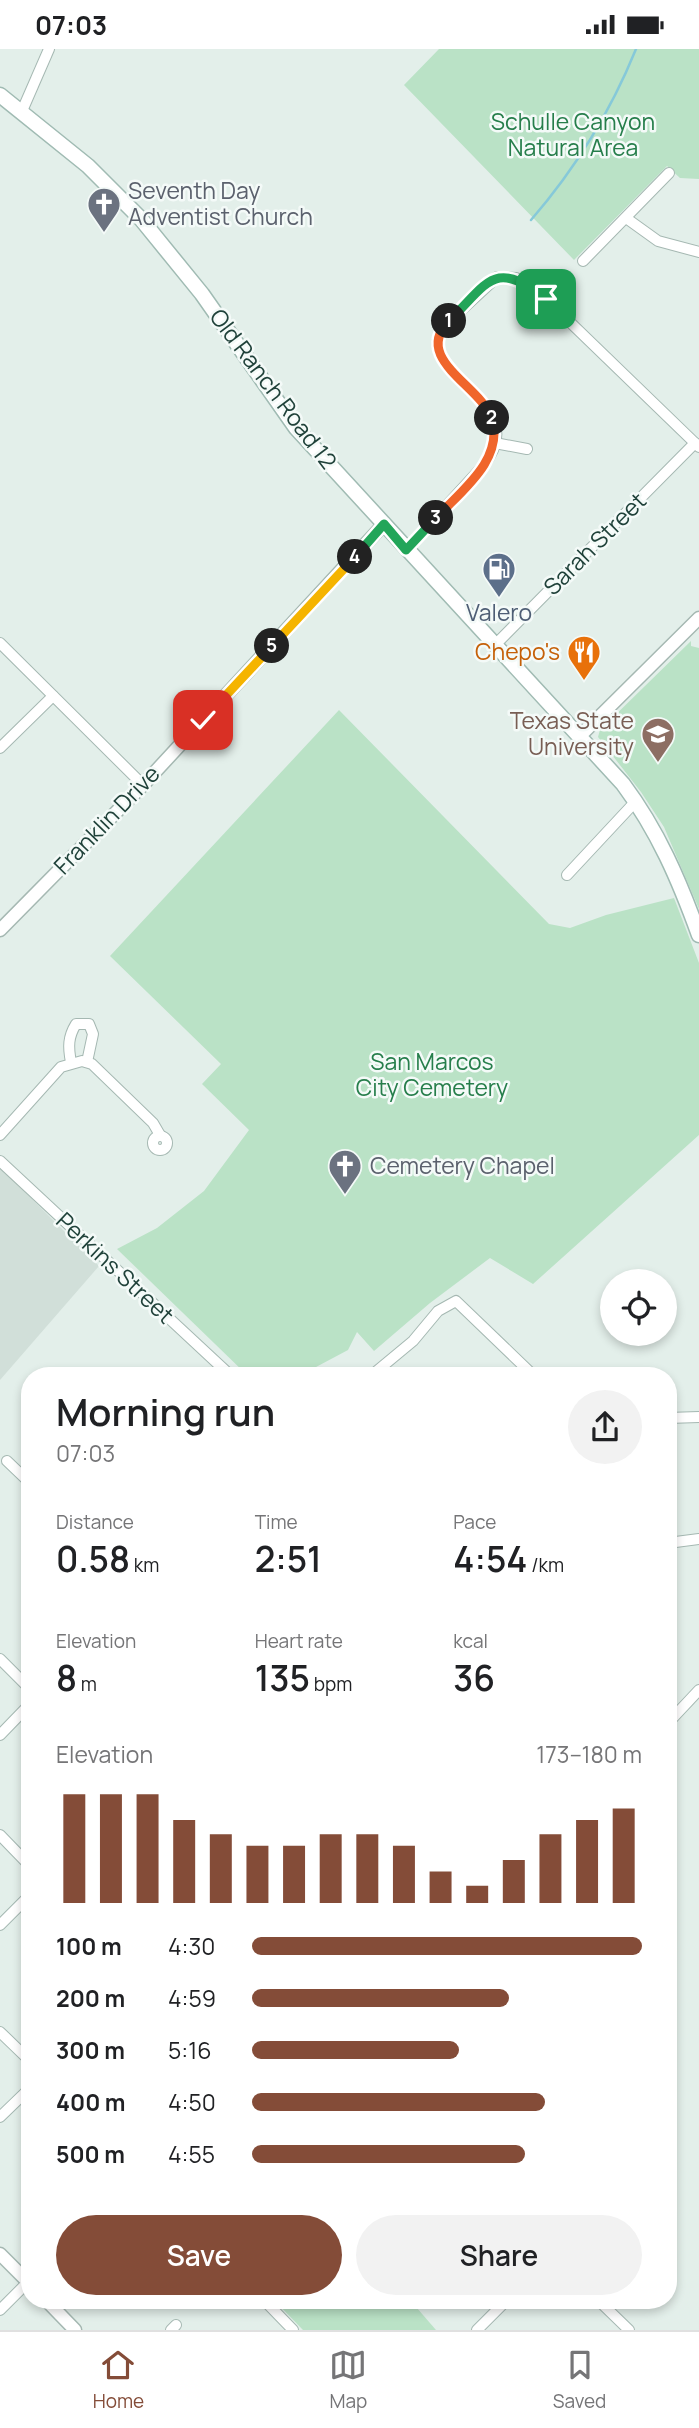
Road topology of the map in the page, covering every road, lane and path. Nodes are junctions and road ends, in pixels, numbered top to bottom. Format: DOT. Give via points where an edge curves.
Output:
graph roads {
  1 [pos="49,49"];
  2 [pos="0,95"];
  3 [pos="22,111"];
  4 [pos="669,173"];
  5 [pos="626,218"];
  6 [pos="699,251"];
  7 [pos="583,261"];
  8 [pos="495,443"];
  9 [pos="697,445"];
  10 [pos="527,449"];
  11 [pos="384,524"];
  12 [pos="406,550"];
  13 [pos="697,625"];
  14 [pos="0,643"];
  15 [pos="495,645"];
  16 [pos="53,696"];
  17 [pos="580,736"];
  18 [pos="0,748"];
  19 [pos="143,785"];
  20 [pos="636,801"];
  21 [pos="567,875"];
  22 [pos="0,930"];
  23 [pos="699,935"];
  24 [pos="71,1062"];
  25 [pos="87,1062"];
  26 [pos="0,1135"];
  27 [pos="160,1135"];
  28 [pos="0,1161"];
  29 [pos="221,1367"];
  30 [pos="382,1367"];
  31 [pos="525,1367"];
  32 [pos="699,1417"];
  33 [pos="677,1418"];
  34 [pos="7,1461"];
  35 [pos="21,1474"];
  36 [pos="699,1539"];
  37 [pos="677,1542"];
  38 [pos="0,1660"];
  39 [pos="21,1680"];
  40 [pos="699,1690"];
  41 [pos="21,1713"];
  42 [pos="677,1713"];
  43 [pos="0,1735"];
  44 [pos="0,1835"];
  45 [pos="21,1857"];
  46 [pos="21,1904"];
  47 [pos="0,1925"];
  48 [pos="0,2032"];
  49 [pos="21,2052"];
  50 [pos="21,2097"];
  51 [pos="0,2117"];
  52 [pos="0,2254"];
  53 [pos="21,2275"];
  54 [pos="21,2290"];
  55 [pos="55,2309"];
  56 [pos="273,2309"];
  57 [pos="499,2309"];
  58 [pos="607,2309"];
  59 [pos="0,2310"];
  60 [pos="481,2328"];
  61 [pos="75,2330"];
  62 [pos="293,2330"];
  63 [pos="629,2330"];
  1 -- 3 [label="street"];
  2 -- 3 [label="main road, Old Ranch Road 12"];
  3 -- 11 [label="main road, Old Ranch Road 12" via="88,166 141,219 202,294 296,428"];
  4 -- 5 [label="street"];
  5 -- 6 [label="street" via="658,241"];
  5 -- 7 [label="street"];
  8 -- 9 [label="street" via="487,408 444,363 437,342 441,329 490,281 504,275 526,283 556,306"];
  8 -- 10 [label="street"];
  8 -- 12 [label="street" via="484,466"];
  9 -- 15 [label="street, Sarah Street"];
  11 -- 12 [label="main road, Old Ranch Road 12"];
  11 -- 19 [label="street, Franklin Drive"];
  12 -- 15 [label="main road, Old Ranch Road 12"];
  13 -- 17 [label="street"];
  14 -- 16 [label="street"];
  15 -- 17 [label="main road, Old Ranch Road 12"];
  16 -- 18 [label="street"];
  16 -- 19 [label="street"];
  17 -- 20 [label="main road, Old Ranch Road 12"];
  19 -- 22 [label="street, Franklin Drive"];
  20 -- 21 [label="street"];
  20 -- 23 [label="main road, Old Ranch Road 12" via="666,852"];
  24 -- 25 [label="street"];
  24 -- 25 [label="street" via="71,1033 83,1022 93,1034"];
  24 -- 26 [label="street" via="61,1067"];
  25 -- 27 [label="street" via="153,1123"];
  28 -- 29 [label="street, Perkins Street"];
  30 -- 31 [label="street" via="413,1341 438,1311 456,1301"];
  32 -- 33 [label="street"];
  34 -- 35 [label="street"];
  36 -- 37 [label="street"];
  38 -- 39 [label="street"];
  40 -- 42 [label="street"];
  41 -- 43 [label="street"];
  44 -- 45 [label="street"];
  46 -- 47 [label="street"];
  48 -- 49 [label="street"];
  50 -- 51 [label="street"];
  52 -- 53 [label="street"];
  54 -- 59 [label="street"];
  55 -- 61 [label="street"];
  56 -- 62 [label="street"];
  57 -- 60 [label="street"];
  58 -- 63 [label="street"];
}
